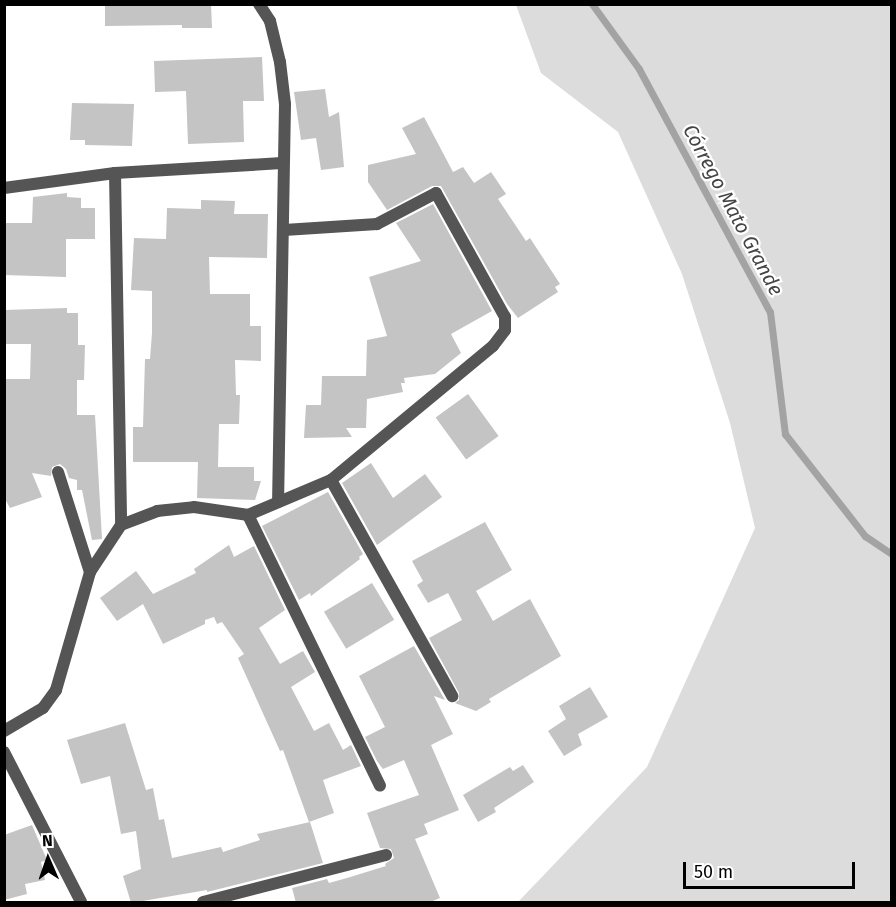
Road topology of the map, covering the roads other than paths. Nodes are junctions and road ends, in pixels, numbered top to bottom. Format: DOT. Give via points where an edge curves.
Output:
graph roads {
  1 [pos="259,4"];
  2 [pos="282,163"];
  3 [pos="115,173"];
  4 [pos="4,188"];
  5 [pos="284,230"];
  6 [pos="58,472"];
  7 [pos="331,480"];
  8 [pos="278,502"];
  9 [pos="248,515"];
  10 [pos="121,525"];
  11 [pos="90,572"];
  12 [pos="452,696"];
  13 [pos="4,730"];
  14 [pos="4,752"];
  15 [pos="380,786"];
  16 [pos="386,855"];
  17 [pos="81,903"];
  18 [pos="203,903"];
  1 -- 2 [label="street" via="270,21 280,62 285,104"];
  2 -- 3 [label="street"];
  2 -- 5 [label="street"];
  3 -- 4 [label="street"];
  3 -- 10 [label="street"];
  5 -- 7 [label="street" via="377,225 436,193 506,317 505,330 493,346"];
  5 -- 8 [label="street"];
  6 -- 11 [label="street"];
  7 -- 8 [label="street"];
  7 -- 12 [label="street"];
  8 -- 9 [label="street"];
  9 -- 10 [label="street" via="194,507 157,510"];
  9 -- 15 [label="street"];
  10 -- 11 [label="street"];
  11 -- 13 [label="street" via="56,690 43,708"];
  14 -- 17 [label="street"];
  16 -- 18 [label="street"];
}
